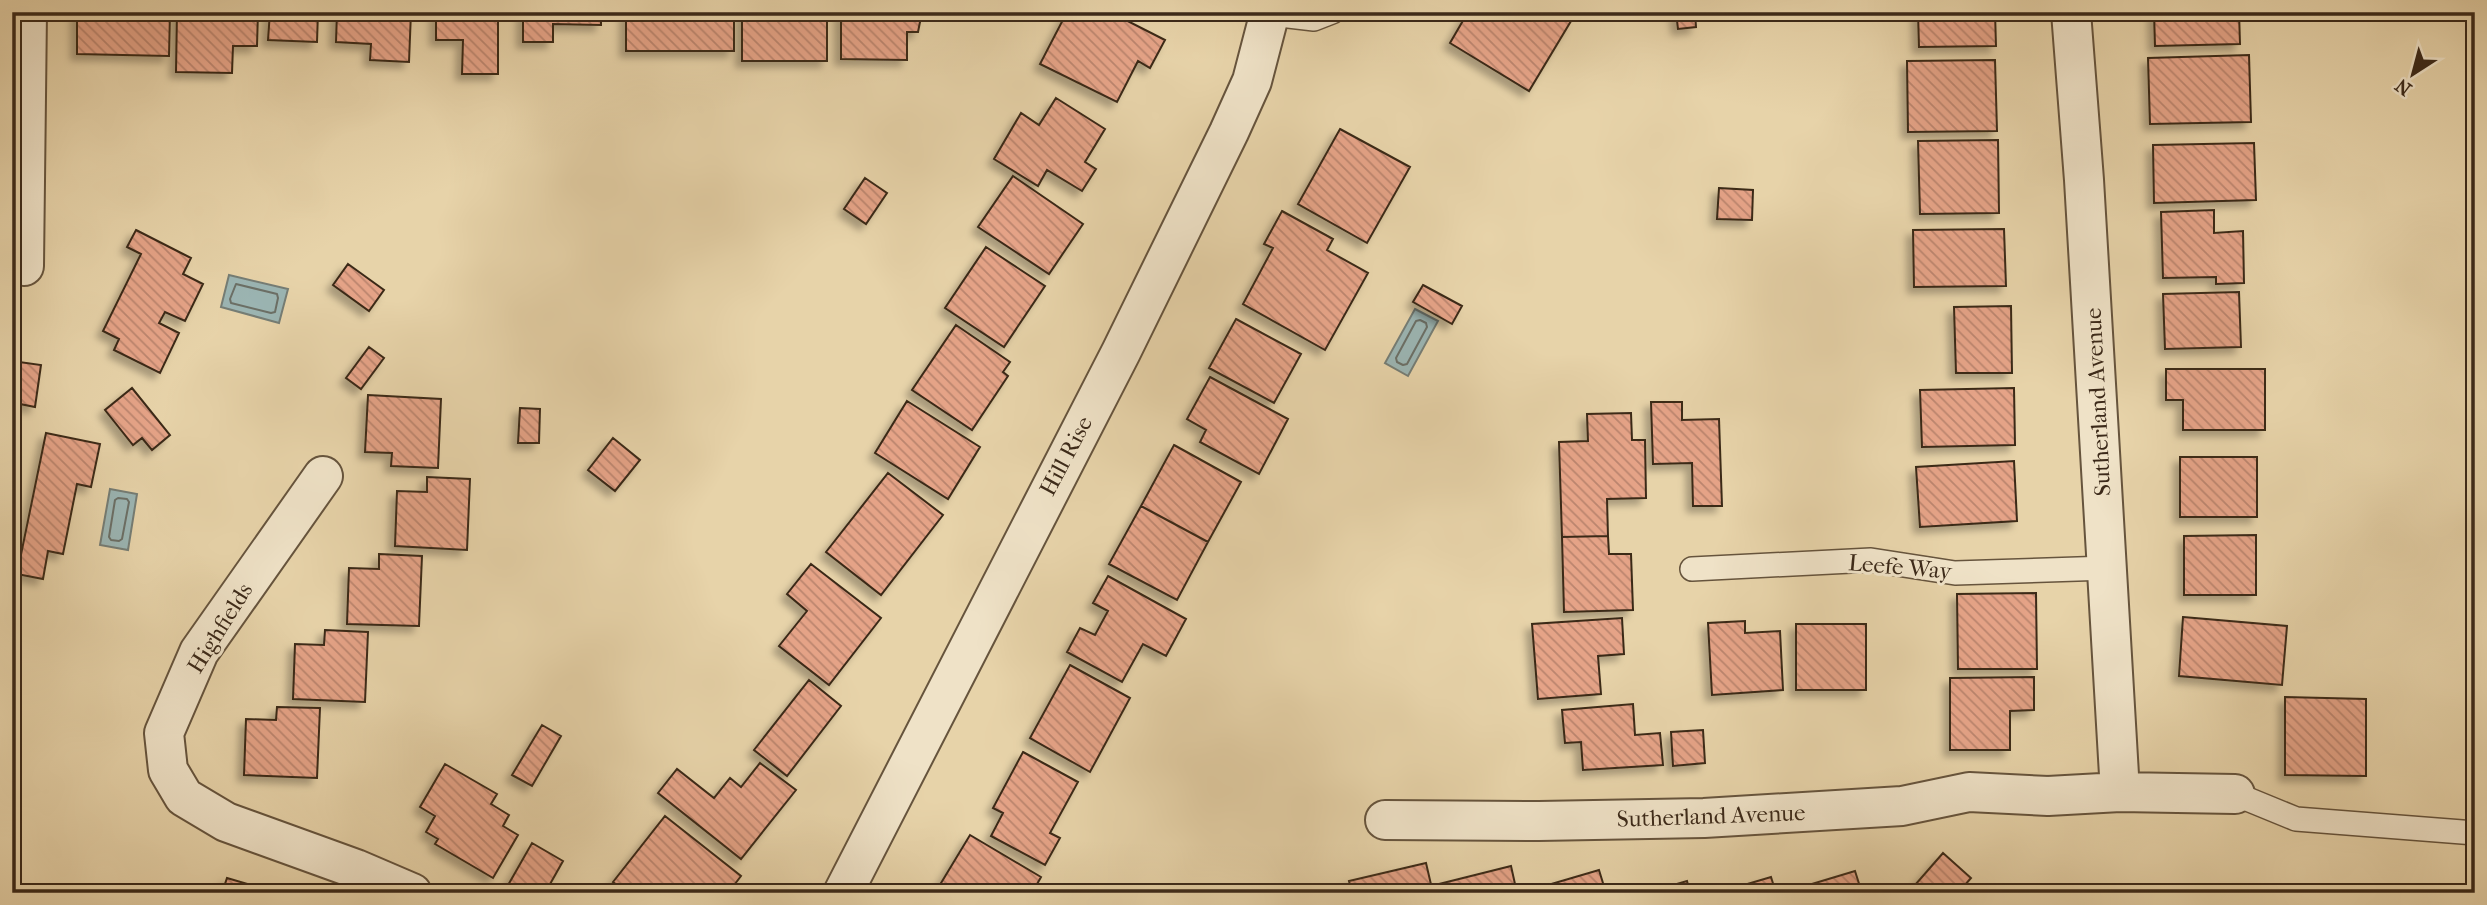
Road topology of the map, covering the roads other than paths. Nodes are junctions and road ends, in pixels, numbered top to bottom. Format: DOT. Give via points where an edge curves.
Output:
graph roads {
  1 [pos="27,12"];
  2 [pos="1332,12"];
  3 [pos="2071,12"];
  4 [pos="1270,13"];
  5 [pos="24,266"];
  6 [pos="323,475"];
  7 [pos="2108,568"];
  8 [pos="1692,569"];
  9 [pos="2120,792"];
  10 [pos="2235,794"];
  11 [pos="1385,820"];
  12 [pos="2475,833"];
  13 [pos="412,893"];
  14 [pos="843,893"];
  1 -- 5 [label="street"];
  2 -- 4 [label="lane" via="1314,19"];
  3 -- 7 [label="street, Sutherland Avenue"];
  4 -- 14 [label="street, Hill Rise" via="1252,80 1223,145"];
  6 -- 13 [label="street, Highfields" via="199,652 163,733 168,770 184,797 226,822"];
  7 -- 8 [label="lane, Leefe Way" via="1955,573 1871,560"];
  7 -- 9 [label="street, Sutherland Avenue"];
  9 -- 10 [label="street, Sutherland Avenue"];
  9 -- 11 [label="street, Sutherland Avenue" via="2048,796 1969,792 1902,806 1704,818"];
  10 -- 12 [label="lane" via="2296,819"];
}
